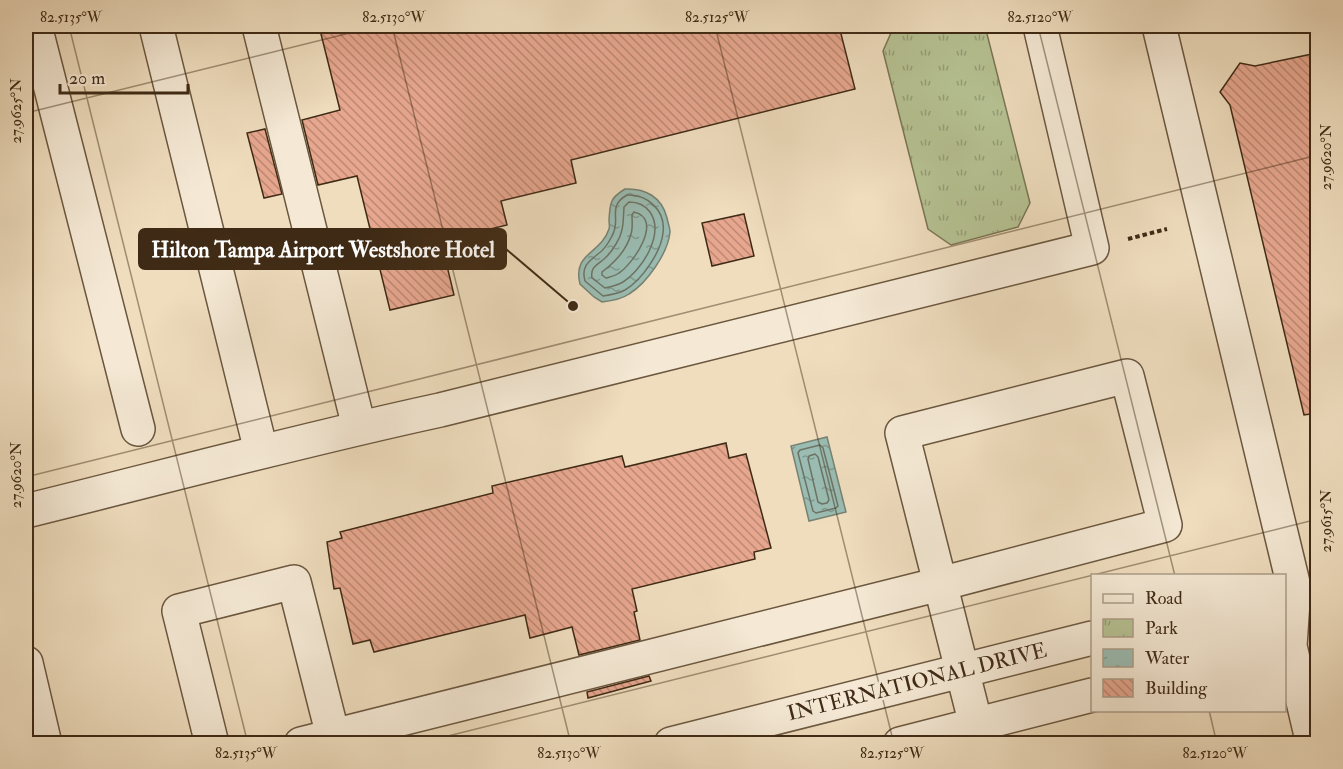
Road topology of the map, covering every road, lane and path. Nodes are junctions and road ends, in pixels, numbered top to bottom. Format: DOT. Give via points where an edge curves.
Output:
graph roads {
  1 [pos="35,26"];
  2 [pos="156,26"];
  3 [pos="259,26"];
  4 [pos="1040,26"];
  5 [pos="1159,26"];
  6 [pos="1205,219"];
  7 [pos="1092,248"];
  8 [pos="359,427"];
  9 [pos="138,429"];
  10 [pos="261,451"];
  11 [pos="26,511"];
  12 [pos="1285,574"];
  13 [pos="1286,580"];
  14 [pos="940,584"];
  15 [pos="1294,616"];
  16 [pos="1091,638"];
  17 [pos="26,663"];
  18 [pos="962,671"];
  19 [pos="1091,695"];
  20 [pos="976,725"];
  21 [pos="395,732"];
  22 [pos="333,736"];
  23 [pos="45,744"];
  24 [pos="212,744"];
  25 [pos="301,744"];
  26 [pos="671,744"];
  27 [pos="900,744"];
  28 [pos="1313,744"];
  1 -- 9 [label="street"];
  2 -- 10 [label="street"];
  3 -- 8 [label="street"];
  4 -- 7 [label="street"];
  5 -- 6 [label="street"];
  6 -- 7 [label="path"];
  6 -- 12 [label="street"];
  7 -- 8 [label="street"];
  8 -- 10 [label="street"];
  10 -- 11 [label="street"];
  13 -- 15 [label="street"];
  14 -- 14 [label="street" via="1165,525 1127,376 902,433"];
  14 -- 18 [label="street"];
  14 -- 21 [label="street"];
  15 -- 28 [label="street"];
  16 -- 18 [label="street, INTERNATIONAL DRIVE"];
  17 -- 23 [label="street"];
  18 -- 20 [label="street"];
  18 -- 26 [label="street, INTERNATIONAL DRIVE"];
  19 -- 20 [label="street"];
  20 -- 27 [label="street"];
  21 -- 22 [label="street"];
  22 -- 24 [label="street" via="294,582 179,610"];
  22 -- 25 [label="street"];
}
